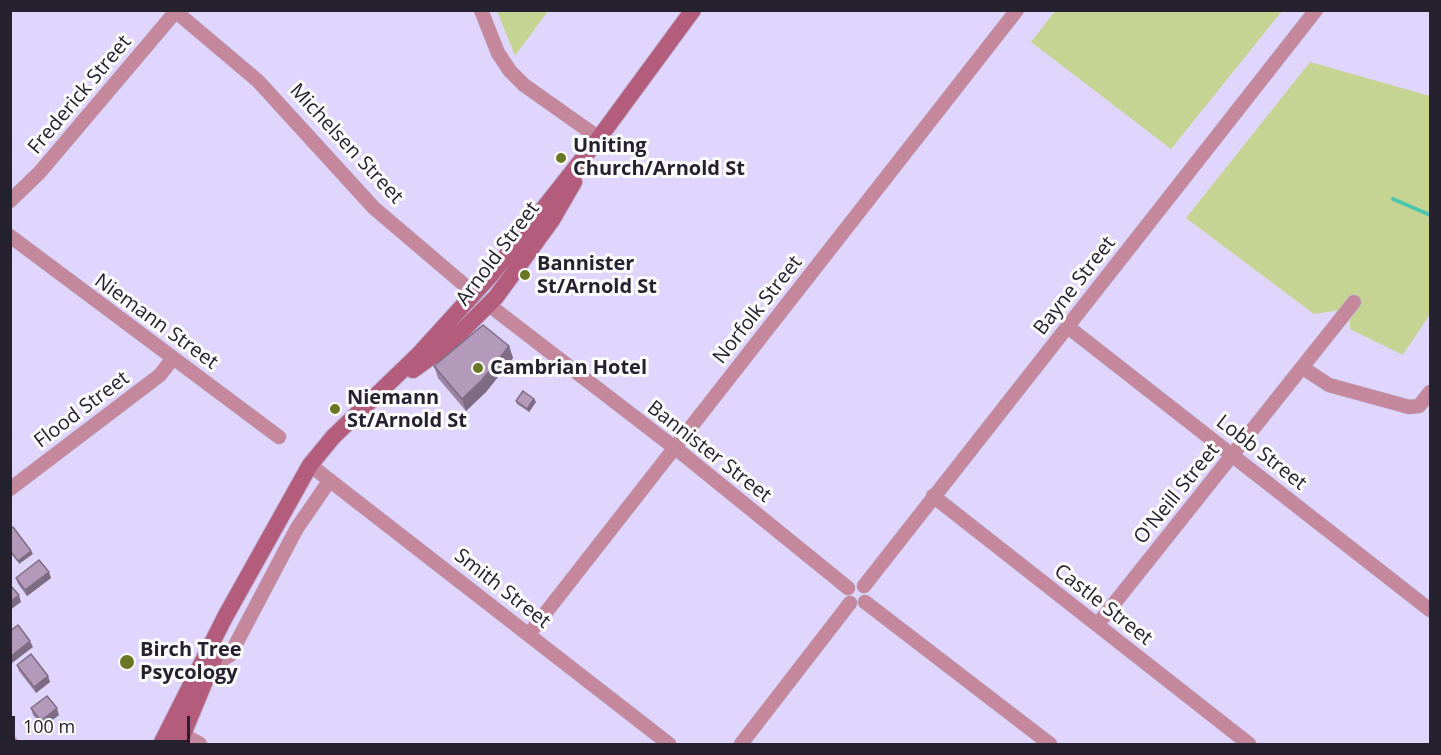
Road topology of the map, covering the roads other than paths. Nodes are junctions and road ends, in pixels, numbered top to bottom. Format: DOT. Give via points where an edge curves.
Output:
graph roads {
  1 [pos="481,10"];
  2 [pos="693,10"];
  3 [pos="1017,10"];
  4 [pos="1316,10"];
  5 [pos="175,11"];
  6 [pos="599,138"];
  7 [pos="10,201"];
  8 [pos="10,236"];
  9 [pos="475,294"];
  10 [pos="1354,302"];
  11 [pos="489,305"];
  12 [pos="1068,327"];
  13 [pos="173,358"];
  14 [pos="1304,368"];
  15 [pos="1431,392"];
  16 [pos="378,395"];
  17 [pos="279,437"];
  18 [pos="675,449"];
  19 [pos="1233,456"];
  20 [pos="310,465"];
  21 [pos="330,480"];
  22 [pos="10,489"];
  23 [pos="933,496"];
  24 [pos="243,586"];
  25 [pos="864,586"];
  26 [pos="848,588"];
  27 [pos="865,602"];
  28 [pos="850,603"];
  29 [pos="1431,610"];
  30 [pos="1097,625"];
  31 [pos="529,634"];
  32 [pos="211,667"];
  33 [pos="752,728"];
  34 [pos="177,736"];
  35 [pos="161,744"];
  36 [pos="200,744"];
  37 [pos="669,744"];
  38 [pos="735,744"];
  39 [pos="741,744"];
  40 [pos="1050,744"];
  41 [pos="1249,744"];
  1 -- 6 [label="street" via="498,53 510,71"];
  2 -- 6 [label="main road, Arnold Street"];
  3 -- 18 [label="street, Norfolk Street"];
  4 -- 12 [label="street, Bayne Street"];
  5 -- 7 [label="street, Frederick Street" via="40,172"];
  5 -- 9 [label="street, Michelsen Street" via="258,81 374,208"];
  6 -- 9 [label="main road, Arnold Street"];
  6 -- 11 [label="main road, Arnold Street" via="552,220"];
  8 -- 13 [label="street, Niemann Street"];
  9 -- 11 [label="main road, Michelsen Street"];
  9 -- 16 [label="main road, Arnold Street"];
  10 -- 14 [label="street, O'Neill Street"];
  11 -- 16 [label="main road, Arnold Street" via="449,344"];
  11 -- 18 [label="street, Bannister Street"];
  12 -- 19 [label="street, Lobb Street"];
  12 -- 23 [label="street, Bayne Street"];
  13 -- 17 [label="street, Niemann Street"];
  13 -- 22 [label="street, Flood Street" via="160,375"];
  14 -- 15 [label="street" via="1329,385 1409,407 1419,406"];
  14 -- 19 [label="street, O'Neill Street"];
  16 -- 20 [label="main road, Arnold Street" via="333,437"];
  18 -- 26 [label="street, Bannister Street"];
  18 -- 31 [label="street, Norfolk Street"];
  19 -- 29 [label="street, Lobb Street"];
  19 -- 30 [label="street, O'Neill Street"];
  20 -- 21 [label="street, Smith Street"];
  20 -- 24 [label="main road, Arnold Street"];
  21 -- 31 [label="street, Smith Street"];
  21 -- 32 [label="street, Arnold Street" via="297,528 230,656"];
  23 -- 25 [label="street, Bayne Street"];
  23 -- 30 [label="street, Castle Street"];
  24 -- 32 [label="main road, Arnold Street"];
  24 -- 34 [label="main road, Arnold Street"];
  25 -- 26 [label="street" via="854,583"];
  25 -- 27 [label="street" via="868,594"];
  26 -- 28 [label="street" via="846,596"];
  27 -- 28 [label="street" via="856,606"];
  27 -- 40 [label="street"];
  28 -- 33 [label="street"];
  30 -- 41 [label="street, Castle Street"];
  31 -- 37 [label="street, Smith Street"];
  32 -- 34 [label="main road, Arnold Street"];
  33 -- 38 [label="street"];
  33 -- 39 [label="street"];
  34 -- 35 [label="main road, Arnold Street"];
  34 -- 36 [label="street"];
}
